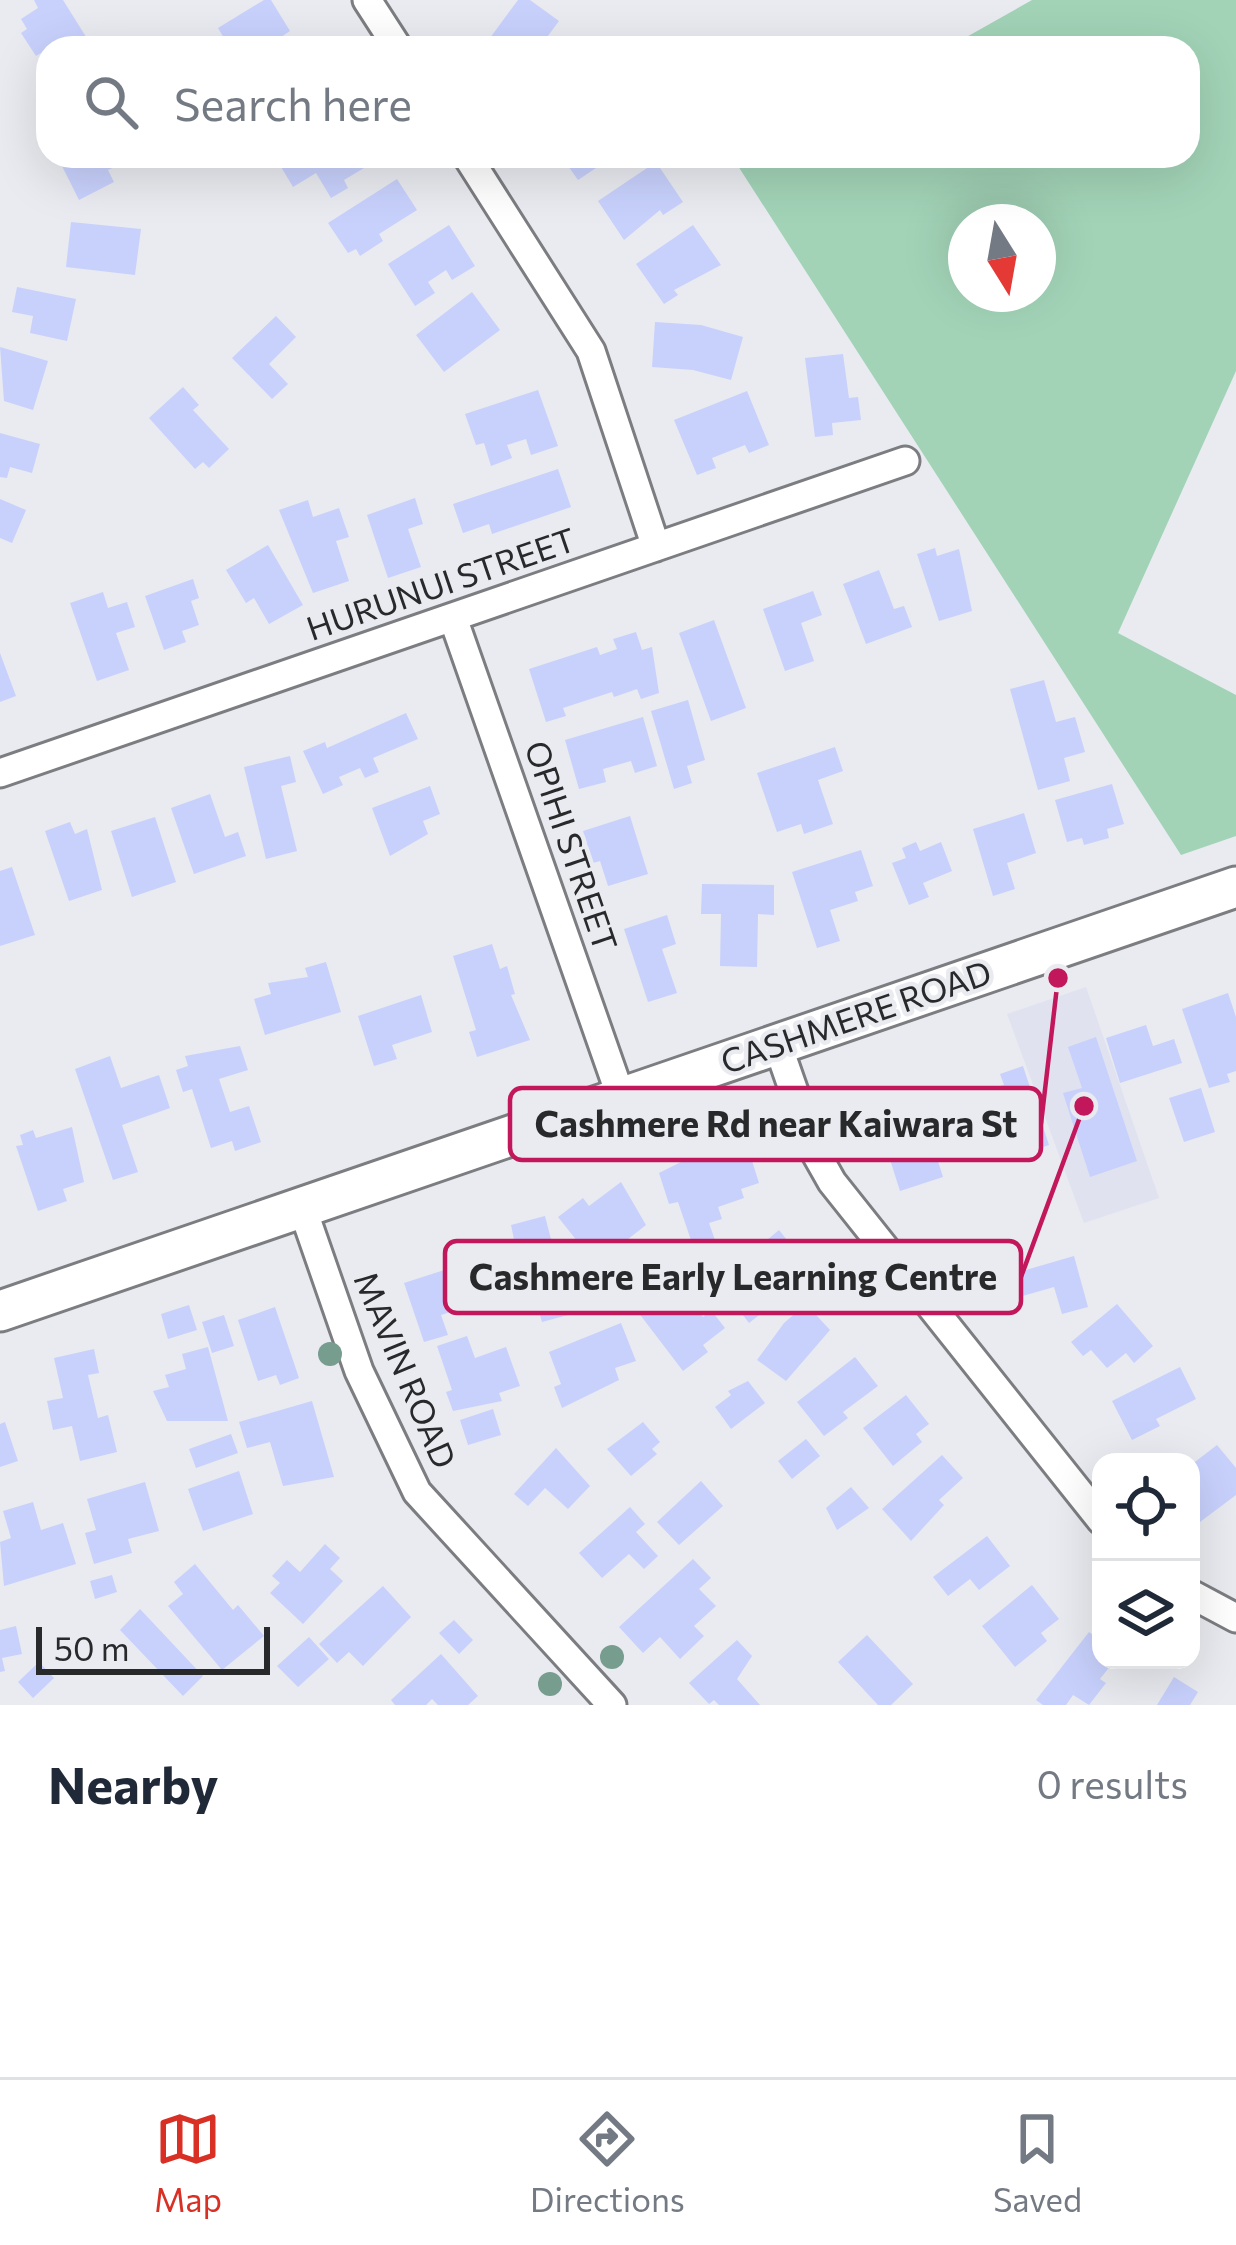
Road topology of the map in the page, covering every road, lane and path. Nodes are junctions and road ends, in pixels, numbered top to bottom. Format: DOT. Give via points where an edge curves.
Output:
graph roads {
  1 [pos="367,0"];
  2 [pos="390,36"];
  3 [pos="475,168"];
  4 [pos="905,461"];
  5 [pos="656,547"];
  6 [pos="453,618"];
  7 [pos="0,773"];
  8 [pos="1236,887"];
  9 [pos="777,1043"];
  10 [pos="620,1097"];
  11 [pos="302,1207"];
  12 [pos="0,1311"];
  13 [pos="1092,1509"];
  14 [pos="1200,1599"];
  15 [pos="1236,1618"];
  16 [pos="612,1705"];
  1 -- 2 [label="street"];
  3 -- 5 [label="street" via="591,351"];
  4 -- 5 [label="street, HURUNUI STREET"];
  5 -- 6 [label="street, HURUNUI STREET"];
  6 -- 7 [label="street, HURUNUI STREET"];
  6 -- 10 [label="street, OPIHI STREET"];
  8 -- 9 [label="main road, CASHMERE ROAD"];
  9 -- 10 [label="main road, CASHMERE ROAD"];
  9 -- 13 [label="street" via="832,1182"];
  10 -- 11 [label="main road, CASHMERE ROAD"];
  11 -- 12 [label="main road, CASHMERE ROAD"];
  11 -- 16 [label="street, MAVIN ROAD" via="359,1372 417,1492"];
  14 -- 15 [label="street"];
}
